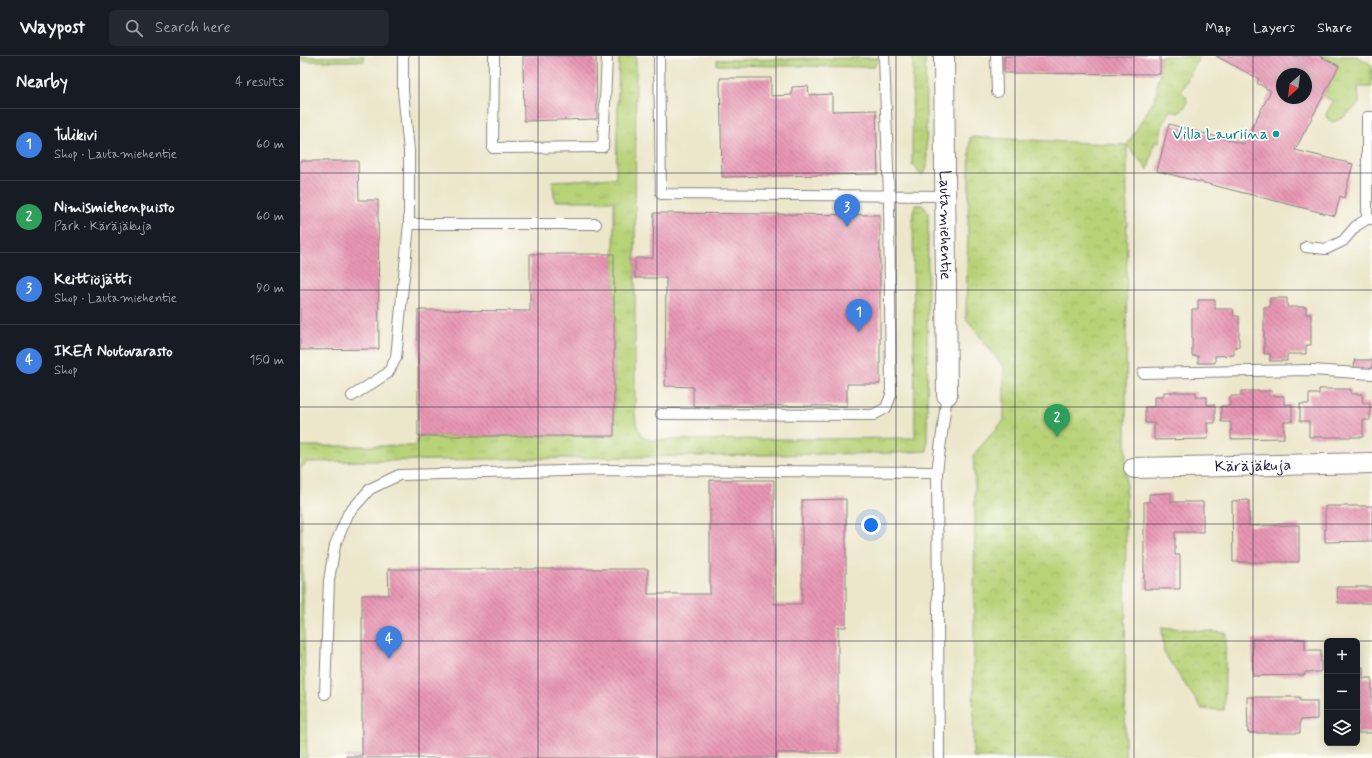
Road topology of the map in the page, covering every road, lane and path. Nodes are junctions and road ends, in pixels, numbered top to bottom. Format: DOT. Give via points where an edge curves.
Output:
graph roads {
  1 [pos="404,56"];
  2 [pos="494,56"];
  3 [pos="607,56"];
  4 [pos="659,56"];
  5 [pos="884,56"];
  6 [pos="944,56"];
  7 [pos="996,56"];
  8 [pos="996,92"];
  9 [pos="1372,117"];
  10 [pos="889,196"];
  11 [pos="945,196"];
  12 [pos="1369,219"];
  13 [pos="410,224"];
  14 [pos="596,224"];
  15 [pos="1306,248"];
  16 [pos="1143,373"];
  17 [pos="1372,374"];
  18 [pos="947,395"];
  19 [pos="352,396"];
  20 [pos="661,414"];
  21 [pos="1372,463"];
  22 [pos="1134,468"];
  23 [pos="937,472"];
  24 [pos="325,694"];
  25 [pos="939,758"];
  1 -- 13 [label="lane" via="403,91 409,150"];
  2 -- 3 [label="lane" via="493,148 603,147"];
  4 -- 10 [label="lane" via="661,194"];
  5 -- 10 [label="lane"];
  6 -- 11 [label="street, Lautamiehentie"];
  7 -- 8 [label="lane"];
  9 -- 12 [label="lane" via="1367,117"];
  10 -- 11 [label="lane"];
  10 -- 20 [label="lane" via="891,395 886,408 873,416"];
  11 -- 18 [label="street, Lautamiehentie"];
  12 -- 15 [label="lane" via="1356,226 1343,242 1326,249"];
  13 -- 14 [label="lane"];
  13 -- 19 [label="lane" via="396,358 388,372"];
  16 -- 17 [label="lane" via="1312,370"];
  18 -- 23 [label="lane"];
  21 -- 22 [label="street, Käräjäkuja"];
  23 -- 24 [label="lane" via="606,470 399,475 370,489 348,514 335,545 329,580"];
  23 -- 25 [label="lane"];
}
